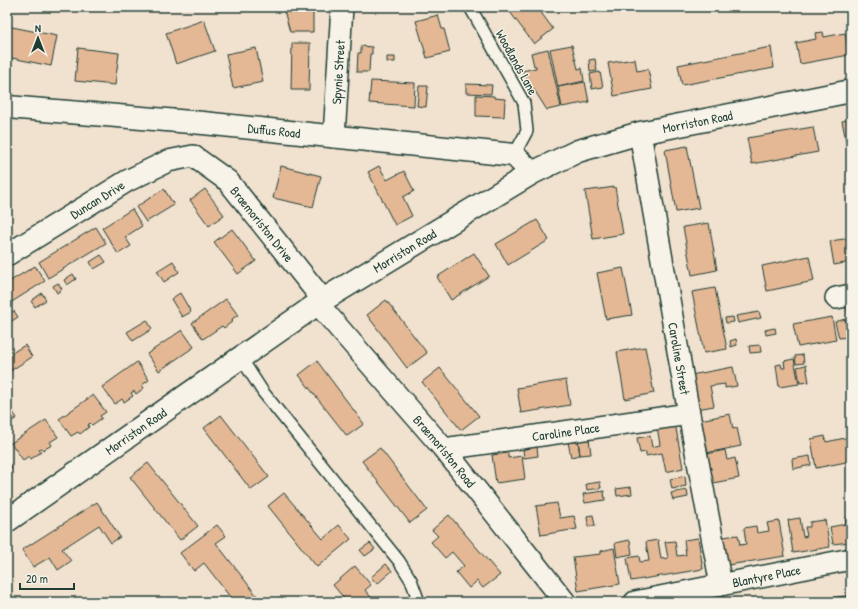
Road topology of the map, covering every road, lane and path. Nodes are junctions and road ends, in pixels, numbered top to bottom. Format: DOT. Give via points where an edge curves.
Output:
graph roads {
  1 [pos="342,7"];
  2 [pos="470,7"];
  3 [pos="851,91"];
  4 [pos="7,107"];
  5 [pos="640,133"];
  6 [pos="334,137"];
  7 [pos="514,155"];
  8 [pos="193,156"];
  9 [pos="532,174"];
  10 [pos="7,256"];
  11 [pos="320,302"];
  12 [pos="241,358"];
  13 [pos="688,414"];
  14 [pos="444,449"];
  15 [pos="7,521"];
  16 [pos="851,559"];
  17 [pos="721,585"];
  18 [pos="419,602"];
  19 [pos="565,602"];
  20 [pos="635,602"];
  1 -- 6 [label="street, Spynie Street"];
  2 -- 7 [label="lane, Woodlands Lane" via="524,102 528,131"];
  3 -- 5 [label="main road, Morriston Road"];
  4 -- 6 [label="main road, Duffus Road"];
  5 -- 9 [label="main road, Morriston Road" via="578,151"];
  5 -- 13 [label="street, Caroline Street"];
  6 -- 7 [label="main road, Duffus Road"];
  7 -- 9 [label="main road"];
  8 -- 10 [label="street, Duncan Drive" via="168,160 127,181"];
  8 -- 11 [label="street, Braemoriston Drive" via="228,181"];
  9 -- 11 [label="main road, Morriston Road"];
  11 -- 12 [label="main road, Morriston Road"];
  11 -- 14 [label="street, Braemoriston Road"];
  12 -- 15 [label="main road, Morriston Road"];
  12 -- 18 [label="lane" via="263,392 399,561 411,580"];
  13 -- 14 [label="street, Caroline Place"];
  13 -- 17 [label="street, Caroline Street"];
  14 -- 19 [label="street, Braemoriston Road"];
  16 -- 17 [label="street, Blantyre Place"];
  17 -- 20 [label="street, Blantyre Place"];
}
